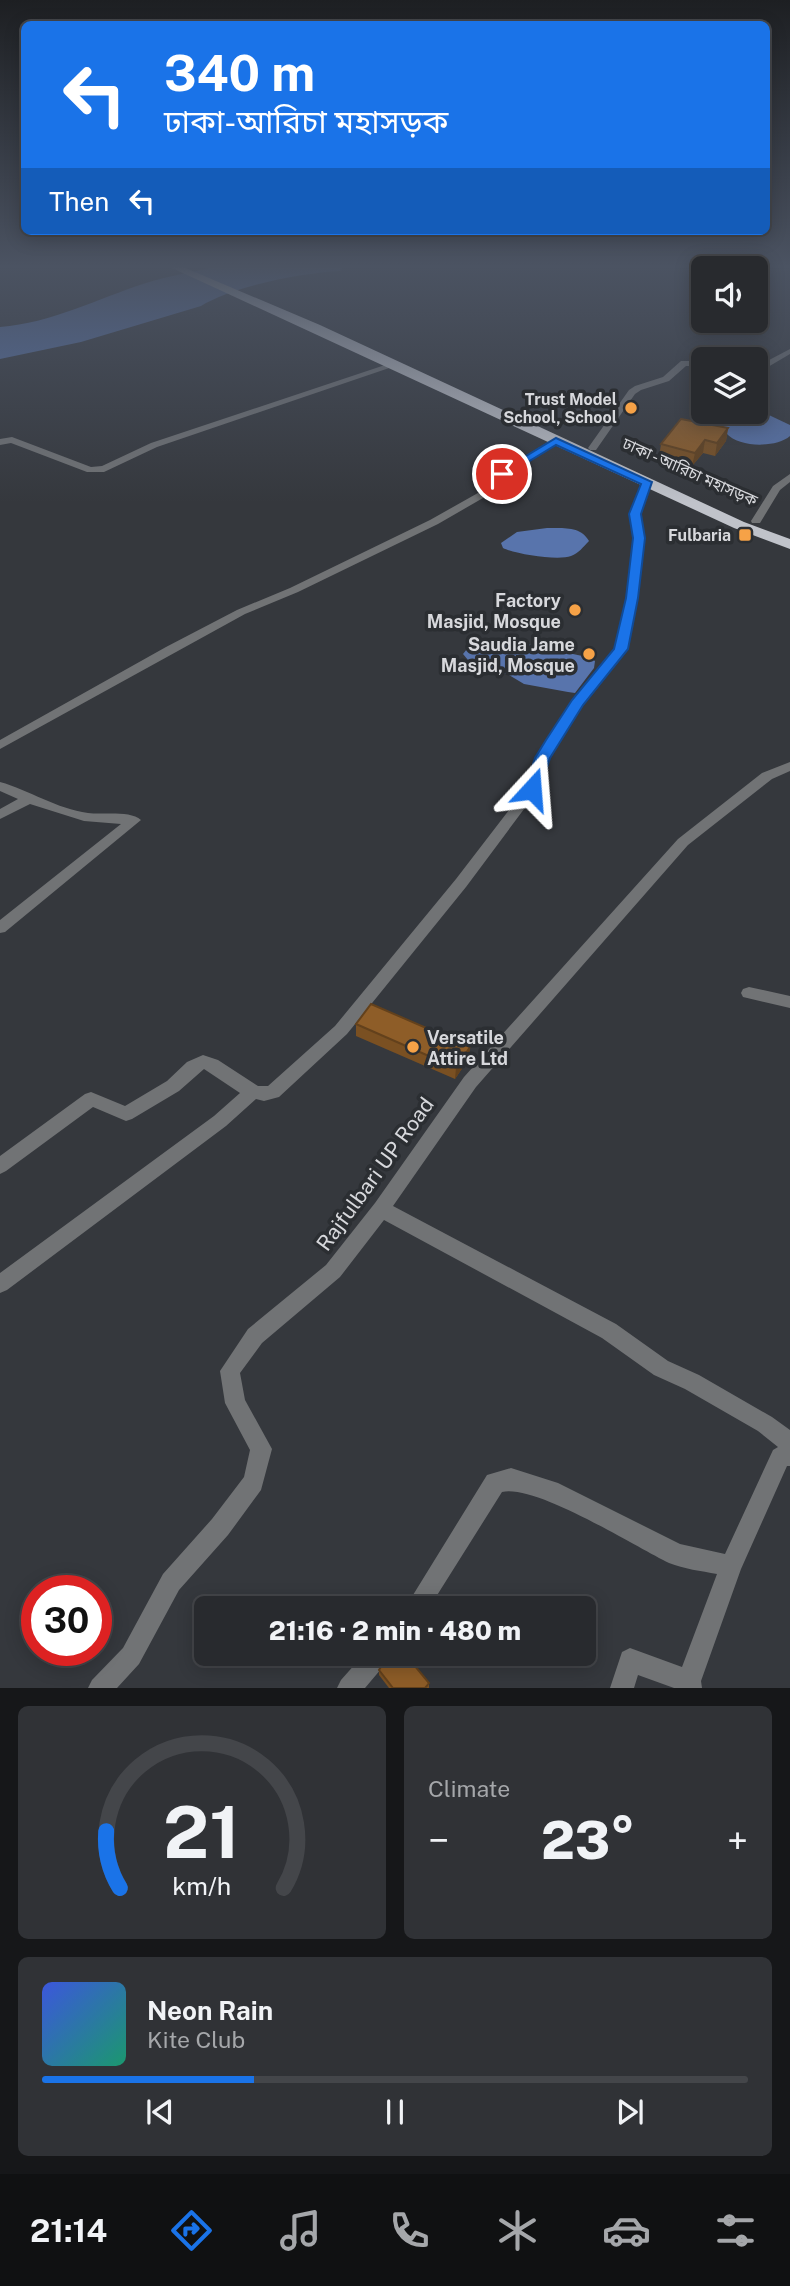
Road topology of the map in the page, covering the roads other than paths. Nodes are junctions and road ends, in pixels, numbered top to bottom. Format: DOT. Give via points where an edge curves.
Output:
graph roads {
  1 [pos="355,346"];
  2 [pos="364,346"];
  3 [pos="790,351"];
  4 [pos="691,363"];
  5 [pos="768,364"];
  6 [pos="394,365"];
  7 [pos="0,433"];
  8 [pos="12,440"];
  9 [pos="556,441"];
  10 [pos="0,442"];
  11 [pos="593,448"];
  12 [pos="790,477"];
  13 [pos="647,482"];
  14 [pos="756,521"];
  15 [pos="790,534"];
  16 [pos="790,544"];
  17 [pos="0,745"];
  18 [pos="790,766"];
  19 [pos="0,786"];
  20 [pos="29,799"];
  21 [pos="0,815"];
  22 [pos="0,929"];
  23 [pos="0,934"];
  24 [pos="0,942"];
  25 [pos="748,993"];
  26 [pos="790,1002"];
  27 [pos="253,1092"];
  28 [pos="0,1166"];
  29 [pos="381,1209"];
  30 [pos="0,1284"];
  31 [pos="790,1443"];
  32 [pos="790,1455"];
  33 [pos="731,1566"];
  34 [pos="424,1596"];
  35 [pos="368,1666"];
  36 [pos="689,1684"];
  37 [pos="100,1688"];
  38 [pos="349,1688"];
  39 [pos="622,1688"];
  1 -- 6 [label="highway"];
  2 -- 11 [label="highway, ঢাকা - আরিচা মহাসড়ক"];
  3 -- 5 [label="street"];
  4 -- 11 [label="street" via="684,363 673,376 636,388"];
  6 -- 8 [label="street" via="154,445 104,468 90,470"];
  6 -- 9 [label="highway"];
  7 -- 8 [label="street"];
  8 -- 10 [label="street"];
  9 -- 13 [label="highway"];
  9 -- 17 [label="street" via="502,474 506,481 434,522 241,612"];
  11 -- 14 [label="highway, ঢাকা - আরিচা মহাসড়ক"];
  12 -- 14 [label="street" via="776,488"];
  13 -- 16 [label="highway"];
  13 -- 27 [label="street" via="635,514 639,538 621,649 577,703 542,758 532,789 341,1030 273,1091 266,1095"];
  14 -- 15 [label="highway, ঢাকা - আরিচা মহাসড়ক"];
  18 -- 29 [label="street, Rajfulbari UP Road" via="766,776 683,842 470,1082"];
  19 -- 20 [label="street"];
  20 -- 21 [label="street"];
  20 -- 22 [label="street" via="84,817 134,820"];
  23 -- 24 [label="street"];
  25 -- 26 [label="street"];
  27 -- 28 [label="street" via="203,1062 127,1114 91,1099"];
  27 -- 30 [label="street"];
  29 -- 31 [label="street" via="610,1331 661,1368 765,1424"];
  29 -- 37 [label="street, Rajfulbari UP Road" via="333,1271 255,1336 230,1371 234,1403 261,1449 253,1482 171,1582 131,1656"];
  32 -- 33 [label="street" via="780,1457"];
  33 -- 34 [label="street" via="678,1555 558,1494 511,1479 495,1483"];
  33 -- 36 [label="street"];
  35 -- 38 [label="street"];
  36 -- 39 [label="street" via="630,1660"];
}
